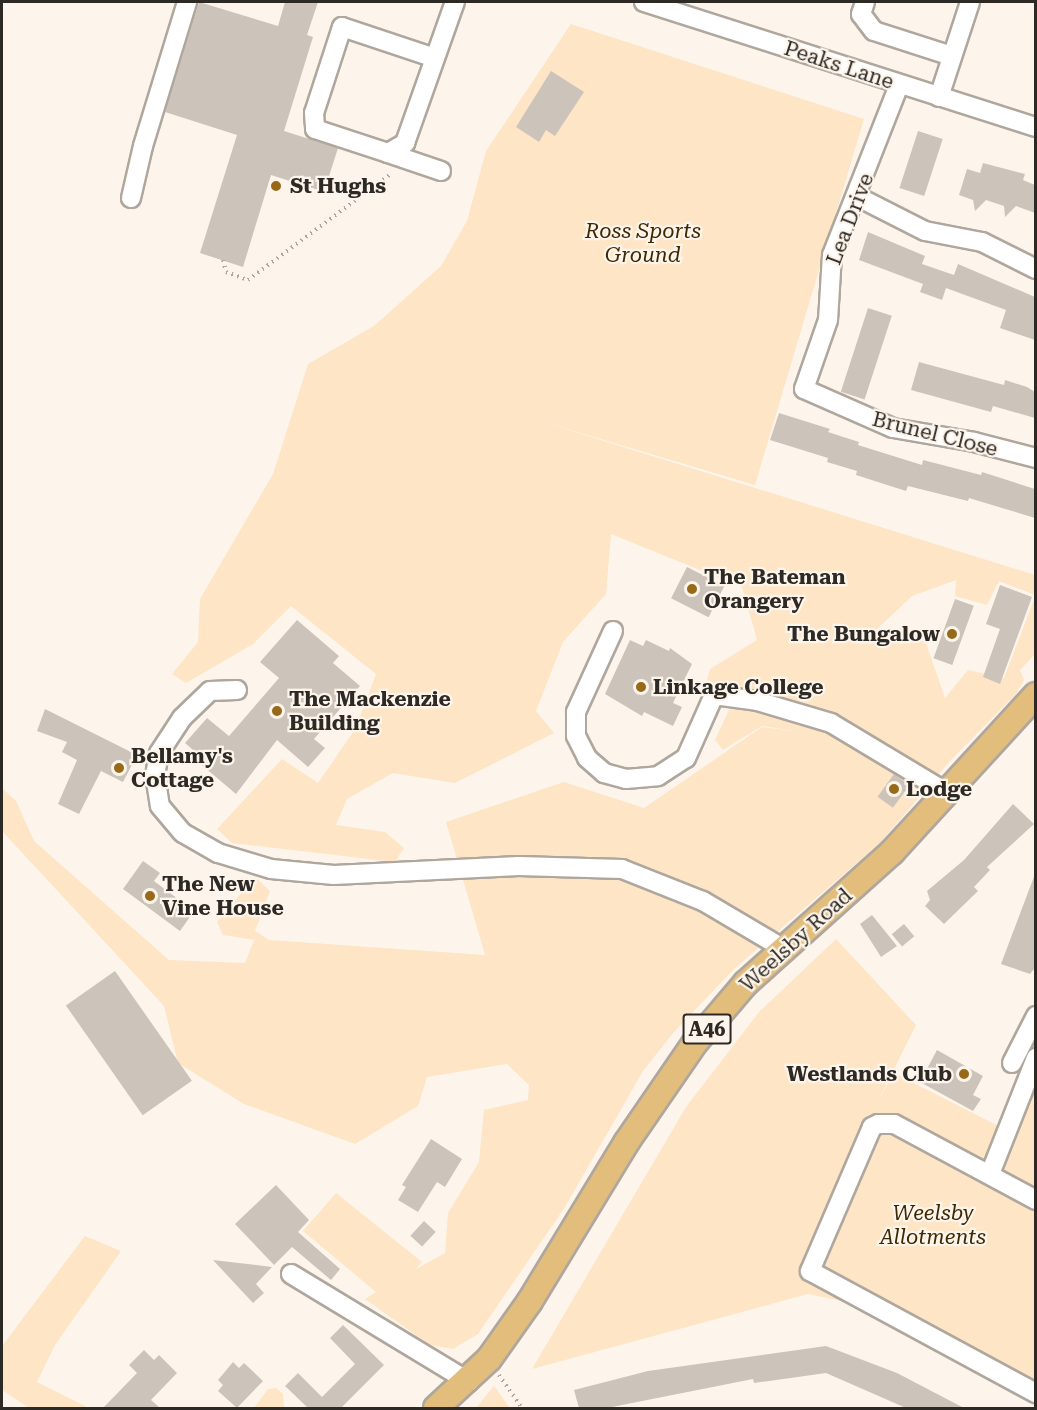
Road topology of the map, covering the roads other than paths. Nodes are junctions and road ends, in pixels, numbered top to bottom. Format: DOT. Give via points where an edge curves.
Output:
graph roads {
  1 [pos="187,2"];
  2 [pos="455,2"];
  3 [pos="644,2"];
  4 [pos="865,2"];
  5 [pos="970,2"];
  6 [pos="952,56"];
  7 [pos="435,58"];
  8 [pos="899,85"];
  9 [pos="939,97"];
  10 [pos="1035,127"];
  11 [pos="388,153"];
  12 [pos="441,171"];
  13 [pos="858,197"];
  14 [pos="131,198"];
  15 [pos="1035,268"];
  16 [pos="804,389"];
  17 [pos="1035,458"];
  18 [pos="613,631"];
  19 [pos="237,690"];
  20 [pos="1035,695"];
  21 [pos="946,792"];
  22 [pos="786,950"];
  23 [pos="1035,1016"];
  24 [pos="1035,1058"];
  25 [pos="1012,1063"];
  26 [pos="990,1174"];
  27 [pos="1035,1200"];
  28 [pos="291,1274"];
  29 [pos="469,1382"];
  30 [pos="1035,1393"];
  31 [pos="436,1408"];
  1 -- 14 [label="street"];
  2 -- 7 [label="street"];
  3 -- 8 [label="street, Peaks Lane"];
  4 -- 6 [label="street" via="861,14 874,31"];
  5 -- 6 [label="street"];
  6 -- 9 [label="street"];
  7 -- 11 [label="street" via="405,143"];
  7 -- 11 [label="street" via="342,27 314,113 315,129"];
  8 -- 9 [label="street, Peaks Lane"];
  8 -- 13 [label="street, Lea Drive"];
  9 -- 10 [label="street, Peaks Lane"];
  11 -- 12 [label="street"];
  13 -- 15 [label="street" via="925,231 982,242"];
  13 -- 16 [label="street, Lea Drive" via="832,255 828,320"];
  16 -- 17 [label="street, Brunel Close" via="894,428"];
  18 -- 21 [label="street" via="576,712 576,736 587,758 604,773 626,779 658,776 686,758 714,695 757,701 831,723"];
  19 -- 22 [label="street" via="210,691 182,718 159,753 155,775 160,806 183,833 218,853 271,869 334,875 519,866 622,869 702,901"];
  20 -- 21 [label="main road, Weelsby Road / A46"];
  21 -- 22 [label="main road, Weelsby Road / A46" via="891,852"];
  22 -- 29 [label="main road, Weelsby Road / A46" via="746,983 694,1044 626,1143 530,1301"];
  23 -- 25 [label="street"];
  24 -- 26 [label="street"];
  26 -- 27 [label="street"];
  26 -- 30 [label="street" via="894,1124 872,1127 810,1271"];
  28 -- 29 [label="street"];
  29 -- 31 [label="main road, Weelsby Road / A46"];
}
